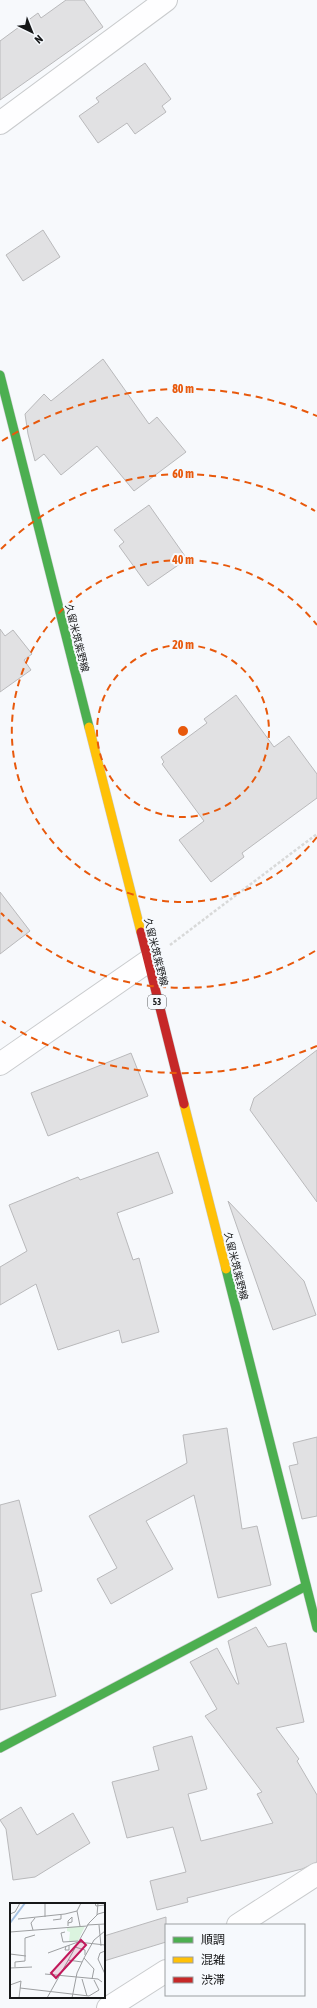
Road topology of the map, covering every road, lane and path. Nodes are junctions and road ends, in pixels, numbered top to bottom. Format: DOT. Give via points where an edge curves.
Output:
graph roads {
  1 [pos="166,0"];
  2 [pos="0,124"];
  3 [pos="0,375"];
  4 [pos="317,834"];
  5 [pos="147,962"];
  6 [pos="0,1064"];
  7 [pos="306,1586"];
  8 [pos="317,1628"];
  9 [pos="0,1748"];
  10 [pos="317,1874"];
  11 [pos="240,1924"];
  12 [pos="165,1972"];
  13 [pos="108,2008"];
  1 -- 2 [label="street"];
  3 -- 5 [label="main road, 久留米筑紫野線 / 53"];
  4 -- 5 [label="path"];
  5 -- 6 [label="street"];
  5 -- 7 [label="main road, 久留米筑紫野線 / 53"];
  7 -- 8 [label="main road, 久留米筑紫野線 / 53"];
  7 -- 9 [label="main road"];
  10 -- 11 [label="street"];
  12 -- 13 [label="street"];
}
